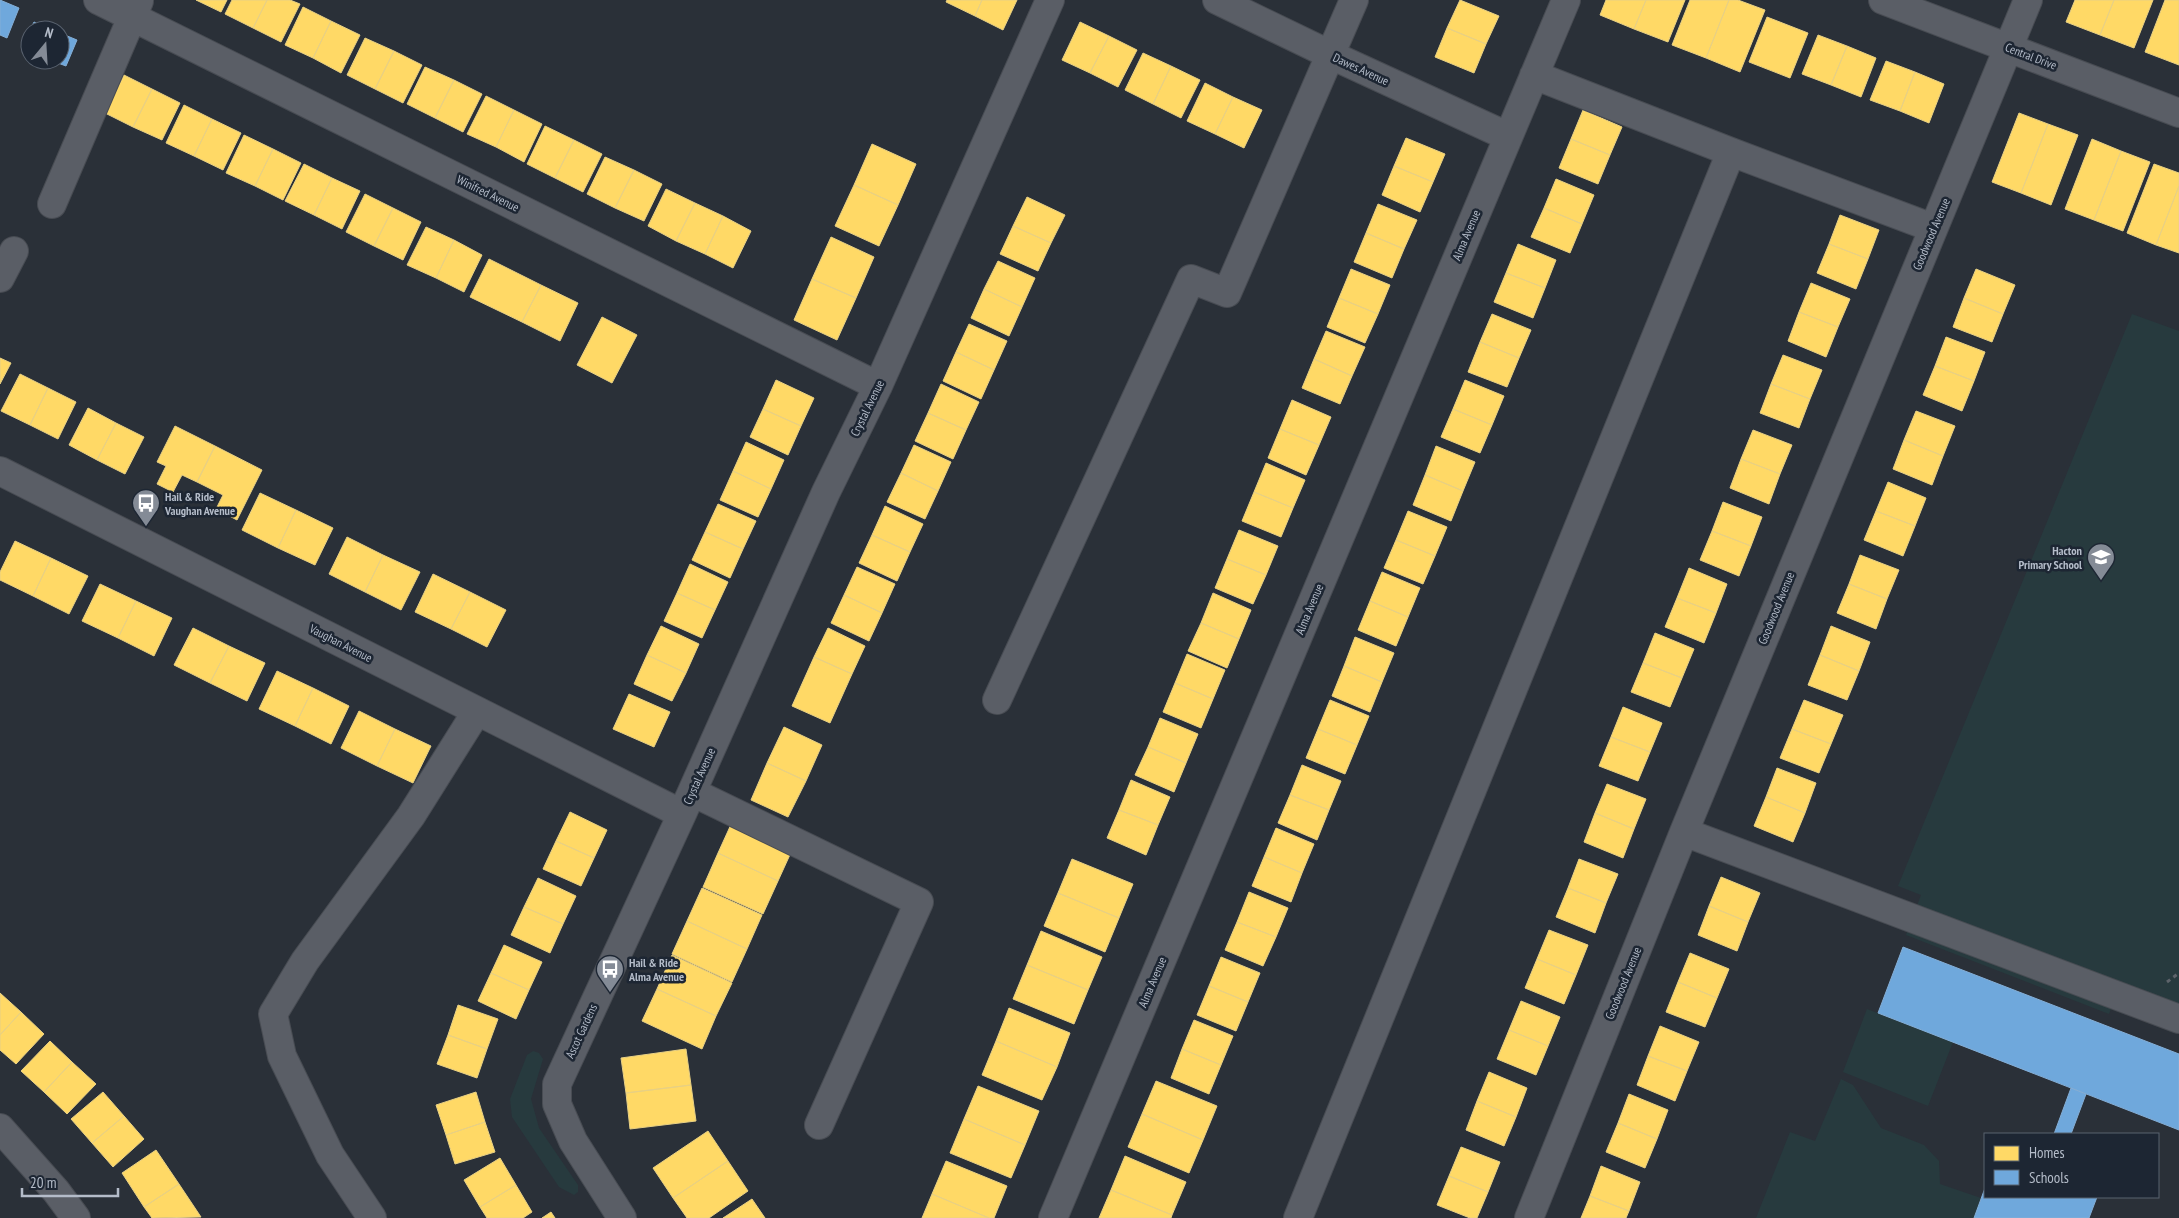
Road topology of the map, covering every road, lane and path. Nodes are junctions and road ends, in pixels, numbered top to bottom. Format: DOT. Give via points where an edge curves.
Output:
graph roads {
  1 [pos="98,0"];
  2 [pos="1050,0"];
  3 [pos="1217,0"];
  4 [pos="1354,0"];
  5 [pos="1566,0"];
  6 [pos="1883,0"];
  7 [pos="2028,0"];
  8 [pos="135,9"];
  9 [pos="2009,48"];
  10 [pos="1331,55"];
  11 [pos="1534,75"];
  12 [pos="2179,113"];
  13 [pos="1507,136"];
  14 [pos="1731,152"];
  15 [pos="52,204"];
  16 [pos="1933,228"];
  17 [pos="14,251"];
  18 [pos="0,278"];
  19 [pos="878,386"];
  20 [pos="0,471"];
  21 [pos="997,700"];
  22 [pos="477,711"];
  23 [pos="687,803"];
  24 [pos="1684,832"];
  25 [pos="2179,1020"];
  26 [pos="819,1125"];
  27 [pos="0,1128"];
  28 [pos="76,1218"];
  29 [pos="372,1218"];
  30 [pos="622,1218"];
  31 [pos="1053,1218"];
  32 [pos="1298,1218"];
  33 [pos="1529,1218"];
  1 -- 8 [label="street, Winifred Avenue"];
  2 -- 19 [label="street, Crystal Avenue"];
  3 -- 10 [label="street, Dawes Avenue"];
  4 -- 10 [label="street"];
  5 -- 11 [label="street, Alma Avenue"];
  6 -- 9 [label="street, Central Drive"];
  7 -- 9 [label="street, Goodwood Avenue"];
  8 -- 15 [label="street"];
  8 -- 19 [label="street, Winifred Avenue"];
  9 -- 12 [label="street, Central Drive"];
  9 -- 16 [label="street, Goodwood Avenue"];
  10 -- 13 [label="street, Dawes Avenue"];
  10 -- 21 [label="street" via="1227,293 1191,279"];
  11 -- 13 [label="street, Alma Avenue"];
  11 -- 14 [label="street"];
  13 -- 31 [label="street, Alma Avenue"];
  14 -- 16 [label="street"];
  14 -- 32 [label="street"];
  16 -- 24 [label="street, Goodwood Avenue"];
  17 -- 18 [label="street"];
  19 -- 23 [label="street, Crystal Avenue" via="826,492"];
  20 -- 22 [label="street, Vaughan Avenue"];
  22 -- 23 [label="street, Vaughan Avenue"];
  22 -- 29 [label="street" via="412,816 305,961 273,1014 282,1056 330,1154"];
  23 -- 26 [label="street, Vaughan Avenue" via="919,902"];
  23 -- 30 [label="street, Ascot Gardens" via="557,1084 556,1104 573,1141"];
  24 -- 25 [label="street"];
  24 -- 33 [label="street, Goodwood Avenue"];
  27 -- 28 [label="street"];
}
